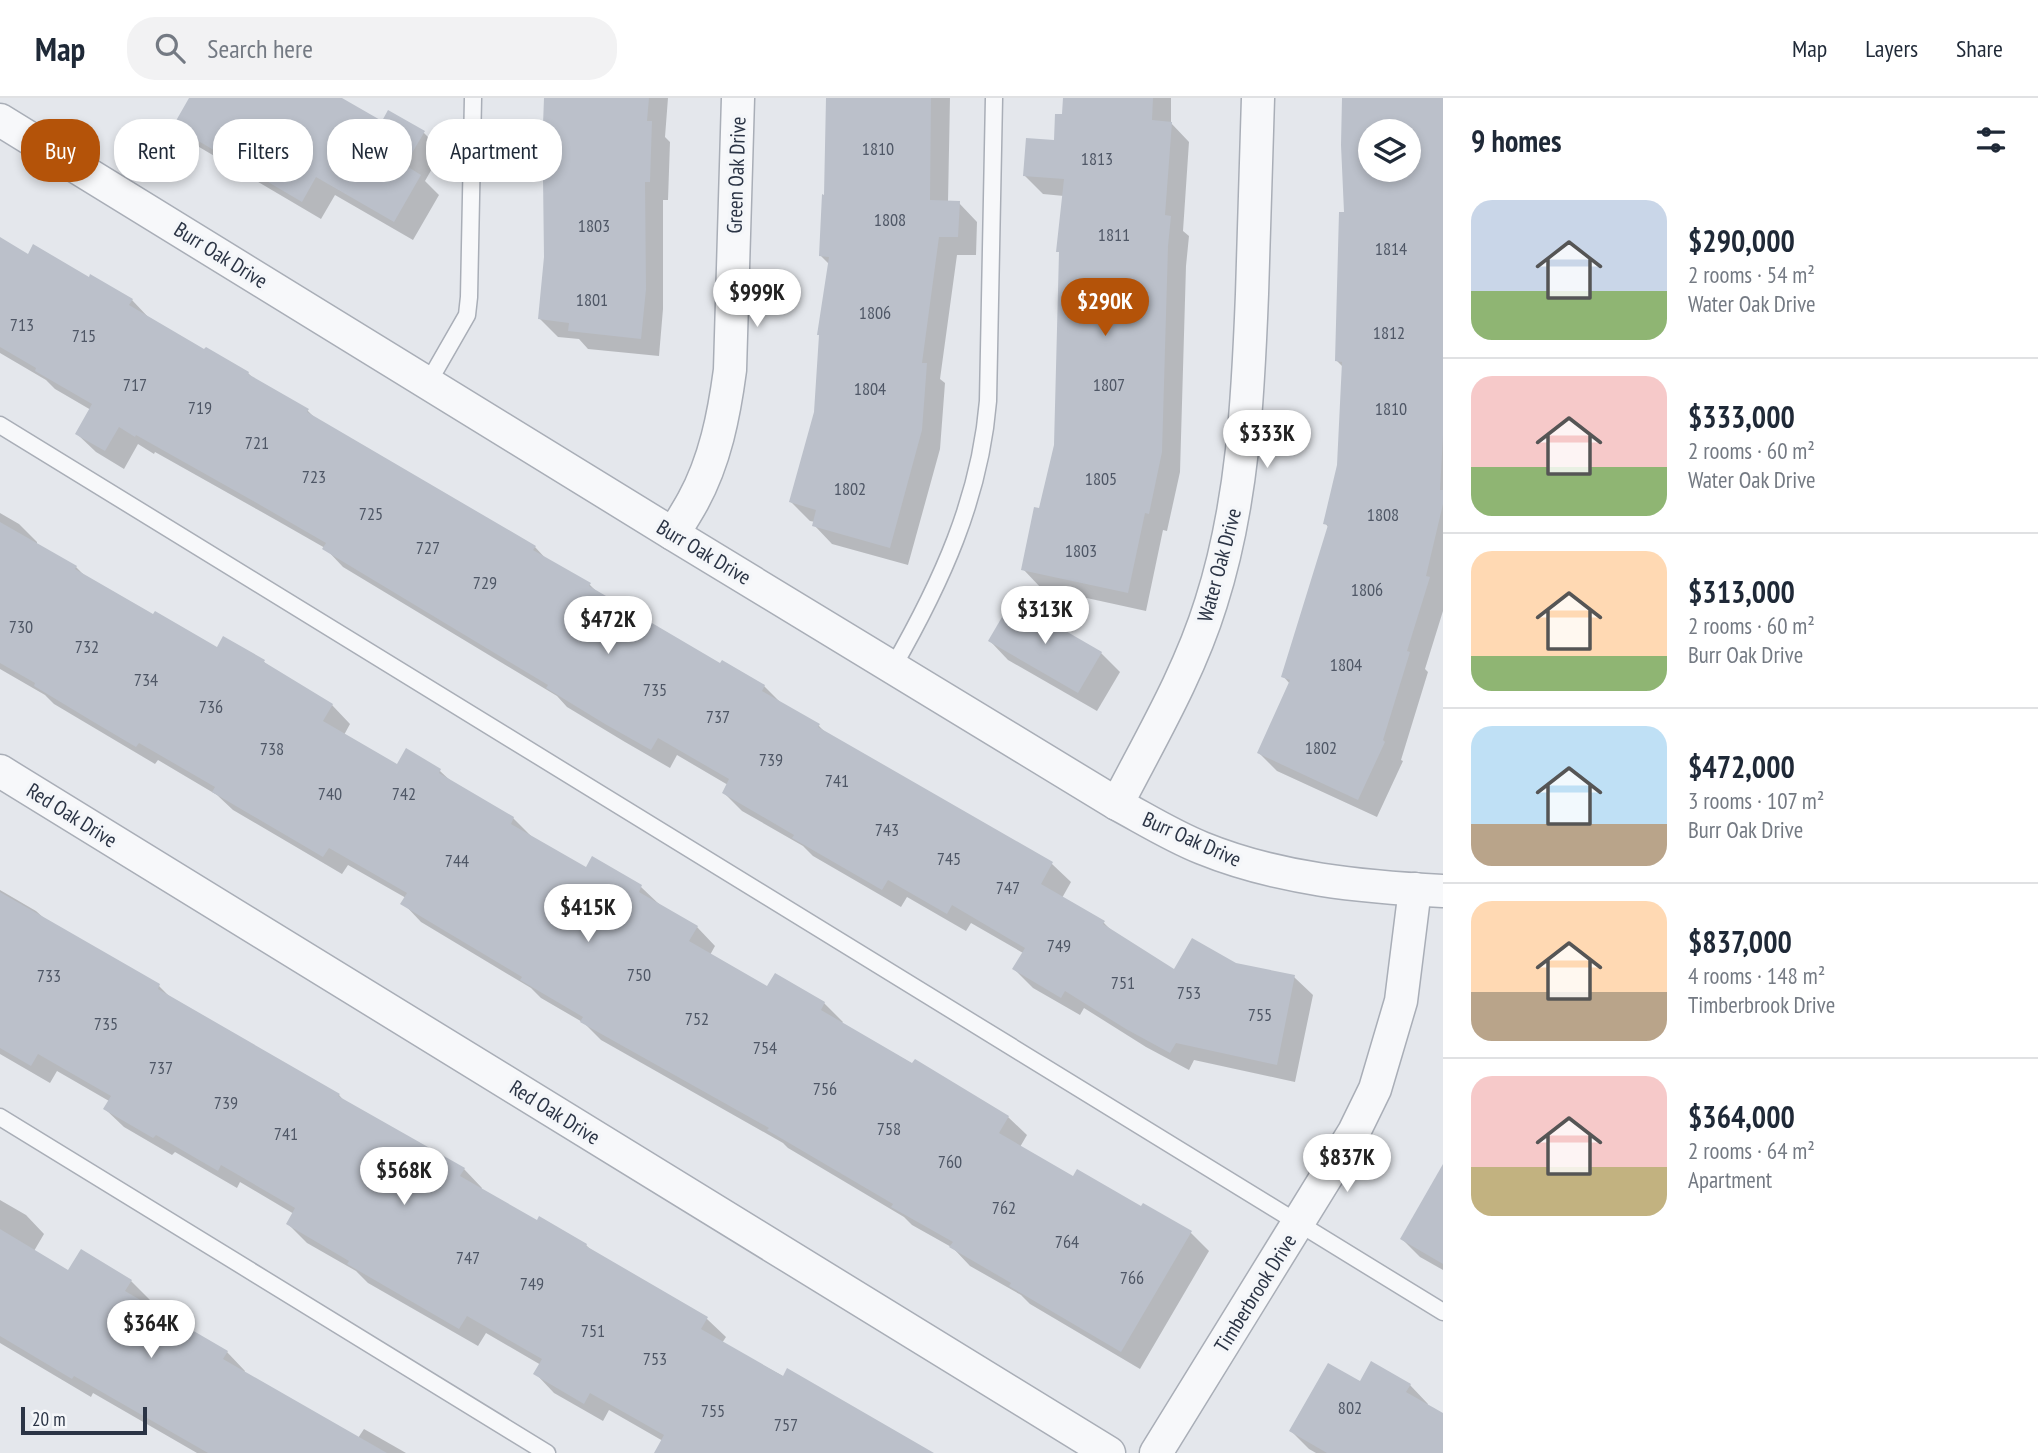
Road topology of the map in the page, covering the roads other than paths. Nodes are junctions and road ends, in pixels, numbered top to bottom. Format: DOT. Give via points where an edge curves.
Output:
graph roads {
  1 [pos="4,98"];
  2 [pos="473,98"];
  3 [pos="738,98"];
  4 [pos="995,98"];
  5 [pos="1258,98"];
  6 [pos="0,105"];
  7 [pos="0,120"];
  8 [pos="428,383"];
  9 [pos="0,425"];
  10 [pos="673,534"];
  11 [pos="893,667"];
  12 [pos="0,771"];
  13 [pos="1116,804"];
  14 [pos="1429,890"];
  15 [pos="0,1116"];
  16 [pos="1298,1223"];
  17 [pos="1443,1312"];
  18 [pos="547,1453"];
  19 [pos="1109,1453"];
  20 [pos="1156,1453"];
  1 -- 6 [label="street"];
  2 -- 8 [label="lane" via="467,315"];
  3 -- 10 [label="street, Green Oak Drive" via="726,403 694,501"];
  4 -- 11 [label="lane" via="985,437 969,502 937,585"];
  5 -- 13 [label="street, Water Oak Drive" via="1248,380 1233,517 1212,603 1195,648"];
  7 -- 8 [label="street, Burr Oak Drive"];
  8 -- 10 [label="street, Burr Oak Drive"];
  9 -- 16 [label="lane"];
  10 -- 11 [label="street, Burr Oak Drive"];
  11 -- 13 [label="street, Burr Oak Drive"];
  12 -- 19 [label="street, Red Oak Drive"];
  13 -- 14 [label="street, Burr Oak Drive" via="1201,848 1273,871 1358,885"];
  14 -- 16 [label="street, Timberbrook Drive" via="1375,1088 1354,1132"];
  15 -- 18 [label="lane"];
  16 -- 17 [label="lane"];
  16 -- 20 [label="street, Timberbrook Drive"];
}
